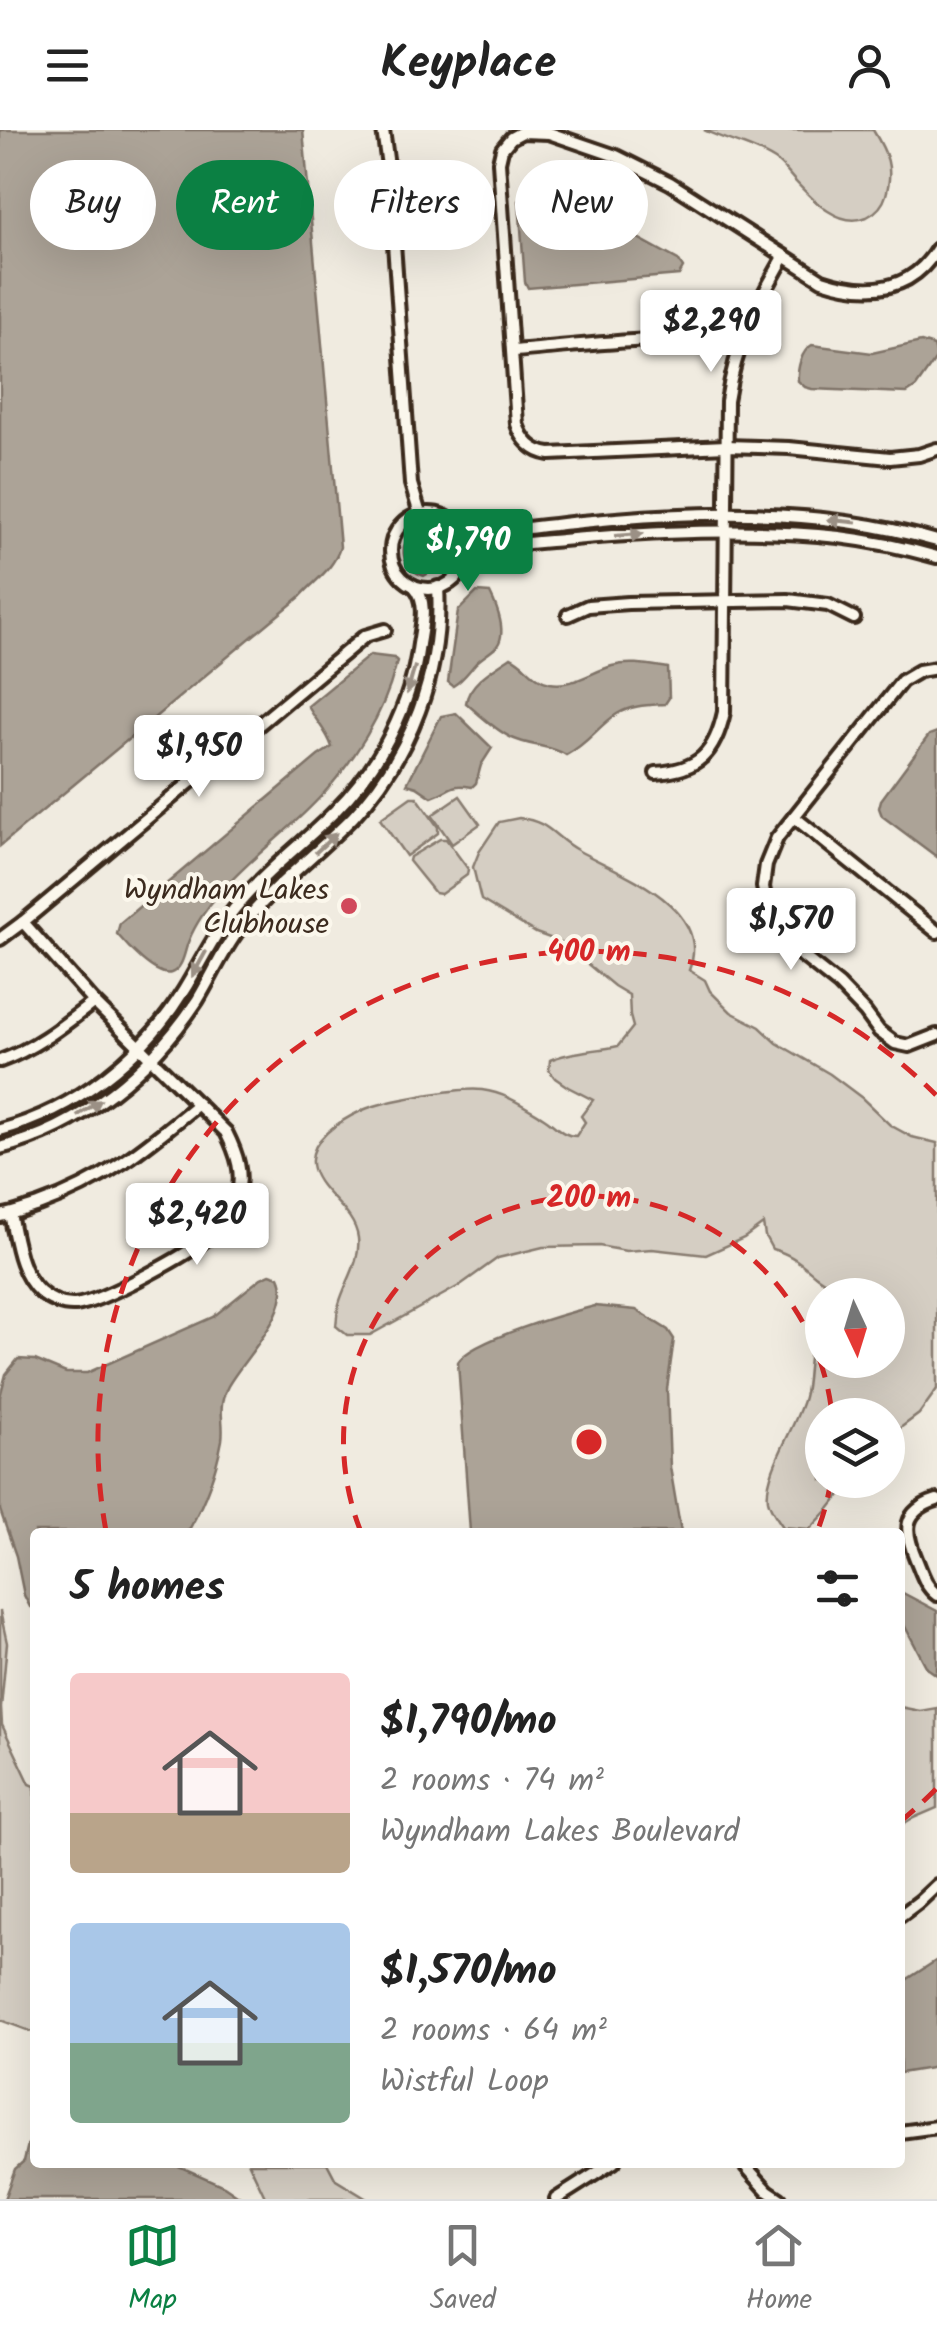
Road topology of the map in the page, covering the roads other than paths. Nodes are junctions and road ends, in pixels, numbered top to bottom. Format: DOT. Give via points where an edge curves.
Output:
graph roads {
  1 [pos="383,130"];
  2 [pos="937,248"];
  3 [pos="784,256"];
  4 [pos="933,264"];
  5 [pos="740,342"];
  6 [pos="513,352"];
  7 [pos="726,446"];
  8 [pos="937,449"];
  9 [pos="420,514"];
  10 [pos="726,515"];
  11 [pos="726,532"];
  12 [pos="464,536"];
  13 [pos="937,541"];
  14 [pos="937,557"];
  15 [pos="466,561"];
  16 [pos="414,586"];
  17 [pos="438,588"];
  18 [pos="725,600"];
  19 [pos="568,615"];
  20 [pos="854,618"];
  21 [pos="385,630"];
  22 [pos="937,668"];
  23 [pos="656,774"];
  24 [pos="344,802"];
  25 [pos="355,814"];
  26 [pos="794,818"];
  27 [pos="24,922"];
  28 [pos="937,932"];
  29 [pos="0,939"];
  30 [pos="94,1002"];
  31 [pos="937,1035"];
  32 [pos="140,1047"];
  33 [pos="152,1058"];
  34 [pos="0,1061"];
  35 [pos="198,1104"];
  36 [pos="0,1130"];
  37 [pos="0,1148"];
  38 [pos="5,1215"];
  39 [pos="937,1500"];
  40 [pos="937,1595"];
  41 [pos="937,1885"];
  42 [pos="905,1912"];
  43 [pos="937,2127"];
  44 [pos="905,2131"];
  45 [pos="605,2168"];
  46 [pos="747,2168"];
  47 [pos="556,2199"];
  48 [pos="780,2199"];
  1 -- 9 [label="street" via="412,484"];
  2 -- 4 [label="street"];
  3 -- 4 [label="street" via="850,289 906,280"];
  3 -- 5 [label="street"];
  3 -- 6 [label="street" via="616,156 549,133 522,132 511,138 499,162"];
  5 -- 6 [label="street" via="651,340"];
  5 -- 7 [label="street"];
  6 -- 7 [label="street" via="517,424 536,450"];
  7 -- 8 [label="street" via="890,458"];
  7 -- 10 [label="street"];
  9 -- 12 [label="street" via="447,518"];
  9 -- 16 [label="street" via="401,526 391,549 397,570"];
  10 -- 11 [label="street"];
  10 -- 12 [label="street"];
  13 -- 10 [label="street, one-way" via="848,521"];
  11 -- 14 [label="street" via="836,536"];
  15 -- 11 [label="street, one-way" via="485,550 542,542"];
  11 -- 18 [label="street"];
  12 -- 15 [label="street"];
  15 -- 17 [label="street" via="454,580"];
  16 -- 17 [label="street"];
  16 -- 24 [label="street, one-way" via="422,616 408,692 380,755"];
  17 -- 25 [label="street" via="425,696 394,764"];
  18 -- 19 [label="street" via="588,606"];
  18 -- 20 [label="street" via="801,602"];
  18 -- 23 [label="street" via="720,731 691,767"];
  21 -- 27 [label="street" via="365,636"];
  22 -- 26 [label="street" via="902,681"];
  24 -- 25 [label="street"];
  24 -- 32 [label="street, one-way" via="244,898"];
  33 -- 25 [label="street, one-way" via="256,908"];
  26 -- 28 [label="street"];
  26 -- 31 [label="street" via="766,865 763,887 777,932 894,1042 909,1046"];
  27 -- 29 [label="street"];
  27 -- 30 [label="street"];
  30 -- 32 [label="street"];
  30 -- 34 [label="street" via="50,1036"];
  32 -- 33 [label="street"];
  32 -- 36 [label="street" via="65,1104"];
  33 -- 35 [label="street"];
  37 -- 33 [label="street, one-way" via="74,1118"];
  35 -- 38 [label="street" via="104,1176"];
  35 -- 38 [label="street" via="226,1132 236,1154 236,1201 208,1238 132,1283 87,1302 57,1302 40,1292 26,1270"];
  39 -- 40 [label="street" via="911,1514 907,1526 928,1588"];
  41 -- 42 [label="street"];
  43 -- 44 [label="street"];
  45 -- 47 [label="street"];
  46 -- 48 [label="street"];
}
